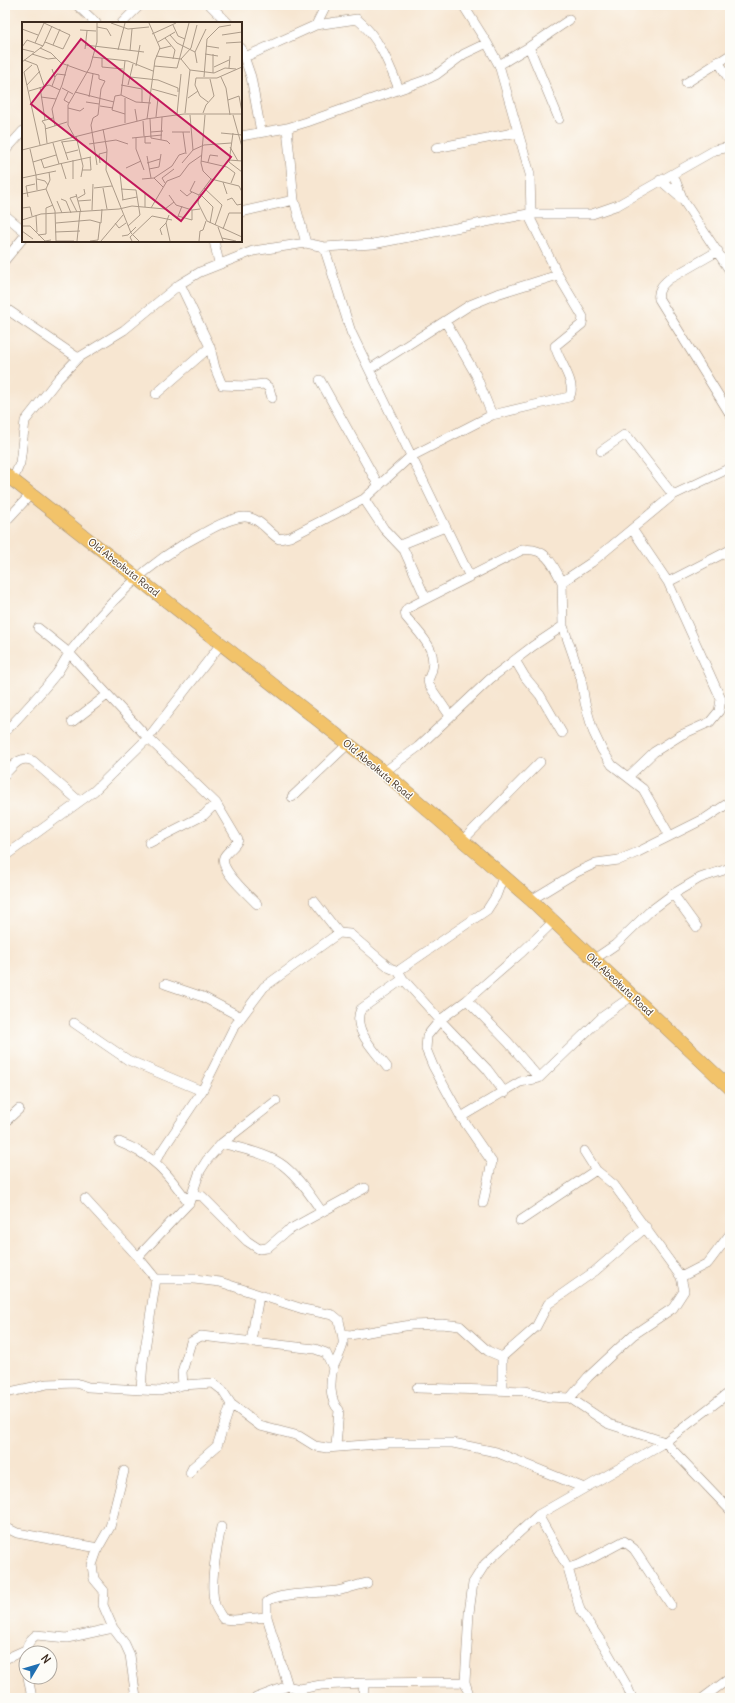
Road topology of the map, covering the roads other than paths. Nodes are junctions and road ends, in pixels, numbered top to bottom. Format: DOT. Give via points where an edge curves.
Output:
graph roads {
  1 [pos="77,5"];
  2 [pos="140,5"];
  3 [pos="210,5"];
  4 [pos="326,5"];
  5 [pos="463,5"];
  6 [pos="569,20"];
  7 [pos="95,22"];
  8 [pos="123,22"];
  9 [pos="227,22"];
  10 [pos="316,25"];
  11 [pos="487,43"];
  12 [pos="529,47"];
  13 [pos="242,50"];
  14 [pos="730,55"];
  15 [pos="245,57"];
  16 [pos="718,62"];
  17 [pos="499,65"];
  18 [pos="730,81"];
  19 [pos="686,83"];
  20 [pos="399,89"];
  21 [pos="559,119"];
  22 [pos="287,128"];
  23 [pos="22,132"];
  24 [pos="261,132"];
  25 [pos="518,132"];
  26 [pos="242,136"];
  27 [pos="730,147"];
  28 [pos="436,148"];
  29 [pos="5,151"];
  30 [pos="673,174"];
  31 [pos="660,180"];
  32 [pos="294,200"];
  33 [pos="683,200"];
  34 [pos="242,212"];
  35 [pos="530,214"];
  36 [pos="5,215"];
  37 [pos="22,229"];
  38 [pos="22,239"];
  39 [pos="214,242"];
  40 [pos="306,243"];
  41 [pos="324,247"];
  42 [pos="718,251"];
  43 [pos="5,260"];
  44 [pos="219,263"];
  45 [pos="730,271"];
  46 [pos="558,275"];
  47 [pos="180,284"];
  48 [pos="5,308"];
  49 [pos="445,321"];
  50 [pos="210,347"];
  51 [pos="78,358"];
  52 [pos="370,369"];
  53 [pos="320,380"];
  54 [pos="156,394"];
  55 [pos="272,398"];
  56 [pos="730,414"];
  57 [pos="492,415"];
  58 [pos="601,451"];
  59 [pos="410,457"];
  60 [pos="730,468"];
  61 [pos="9,477"];
  62 [pos="379,486"];
  63 [pos="31,494"];
  64 [pos="673,495"];
  65 [pos="364,499"];
  66 [pos="5,522"];
  67 [pos="445,527"];
  68 [pos="632,529"];
  69 [pos="400,545"];
  70 [pos="730,550"];
  71 [pos="470,576"];
  72 [pos="137,577"];
  73 [pos="562,582"];
  74 [pos="668,582"];
  75 [pos="426,599"];
  76 [pos="563,626"];
  77 [pos="38,628"];
  78 [pos="221,644"];
  79 [pos="69,653"];
  80 [pos="515,660"];
  81 [pos="107,695"];
  82 [pos="450,716"];
  83 [pos="72,722"];
  84 [pos="5,732"];
  85 [pos="562,733"];
  86 [pos="148,738"];
  87 [pos="348,744"];
  88 [pos="540,762"];
  89 [pos="384,772"];
  90 [pos="5,774"];
  91 [pos="629,776"];
  92 [pos="292,797"];
  93 [pos="79,801"];
  94 [pos="216,802"];
  95 [pos="730,802"];
  96 [pos="670,836"];
  97 [pos="462,841"];
  98 [pos="150,843"];
  99 [pos="5,856"];
  100 [pos="730,868"];
  101 [pos="503,877"];
  102 [pos="673,894"];
  103 [pos="531,900"];
  104 [pos="314,901"];
  105 [pos="257,904"];
  106 [pos="553,922"];
  107 [pos="697,927"];
  108 [pos="339,933"];
  109 [pos="593,960"];
  110 [pos="401,975"];
  111 [pos="165,984"];
  112 [pos="632,996"];
  113 [pos="467,1000"];
  114 [pos="240,1017"];
  115 [pos="440,1020"];
  116 [pos="74,1023"];
  117 [pos="387,1067"];
  118 [pos="539,1078"];
  119 [pos="730,1088"];
  120 [pos="202,1091"];
  121 [pos="505,1093"];
  122 [pos="276,1101"];
  123 [pos="19,1109"];
  124 [pos="461,1117"];
  125 [pos="5,1122"];
  126 [pos="119,1142"];
  127 [pos="222,1143"];
  128 [pos="584,1151"];
  129 [pos="155,1161"];
  130 [pos="596,1170"];
  131 [pos="365,1188"];
  132 [pos="85,1199"];
  133 [pos="191,1199"];
  134 [pos="483,1203"];
  135 [pos="322,1212"];
  136 [pos="520,1221"];
  137 [pos="646,1227"];
  138 [pos="730,1234"];
  139 [pos="138,1257"];
  140 [pos="681,1277"];
  141 [pos="156,1279"];
  142 [pos="259,1296"];
  143 [pos="343,1334"];
  144 [pos="251,1341"];
  145 [pos="502,1358"];
  146 [pos="334,1368"];
  147 [pos="183,1385"];
  148 [pos="417,1388"];
  149 [pos="141,1389"];
  150 [pos="502,1390"];
  151 [pos="730,1392"];
  152 [pos="5,1393"];
  153 [pos="570,1398"];
  154 [pos="231,1404"];
  155 [pos="665,1442"];
  156 [pos="336,1446"];
  157 [pos="124,1471"];
  158 [pos="190,1473"];
  159 [pos="584,1488"];
  160 [pos="730,1510"];
  161 [pos="538,1515"];
  162 [pos="5,1527"];
  163 [pos="220,1527"];
  164 [pos="98,1548"];
  165 [pos="568,1568"];
  166 [pos="367,1583"];
  167 [pos="671,1605"];
  168 [pos="267,1617"];
  169 [pos="113,1628"];
  170 [pos="28,1645"];
  171 [pos="18,1656"];
  172 [pos="5,1659"];
  173 [pos="730,1678"];
  174 [pos="465,1682"];
  175 [pos="364,1683"];
  176 [pos="30,1685"];
  177 [pos="288,1686"];
  178 [pos="300,1693"];
  179 [pos="32,1698"];
  180 [pos="136,1698"];
  181 [pos="256,1698"];
  182 [pos="363,1698"];
  183 [pos="470,1698"];
  184 [pos="632,1698"];
  185 [pos="703,1698"];
  1 -- 7 [label="street"];
  2 -- 8 [label="street"];
  3 -- 9 [label="street"];
  4 -- 10 [label="street"];
  5 -- 11 [label="street"];
  6 -- 12 [label="street"];
  10 -- 15 [label="street"];
  10 -- 20 [label="street" via="357,18 366,26 386,56"];
  11 -- 17 [label="street"];
  11 -- 20 [label="street" via="464,54 436,75"];
  12 -- 17 [label="street"];
  12 -- 21 [label="street"];
  13 -- 15 [label="street"];
  14 -- 16 [label="street"];
  15 -- 24 [label="street" via="255,93"];
  16 -- 18 [label="street"];
  16 -- 19 [label="street"];
  17 -- 25 [label="street"];
  20 -- 22 [label="street"];
  22 -- 24 [label="street"];
  22 -- 32 [label="street"];
  23 -- 29 [label="street"];
  24 -- 26 [label="street"];
  25 -- 28 [label="street"];
  25 -- 35 [label="street" via="530,174"];
  27 -- 30 [label="street" via="715,150"];
  30 -- 31 [label="street"];
  30 -- 33 [label="street"];
  31 -- 33 [label="street"];
  31 -- 35 [label="street" via="618,205 592,214"];
  32 -- 34 [label="street"];
  32 -- 40 [label="street"];
  33 -- 42 [label="street"];
  35 -- 41 [label="street" via="386,242"];
  35 -- 46 [label="street"];
  36 -- 37 [label="street"];
  38 -- 43 [label="street"];
  39 -- 44 [label="street"];
  40 -- 41 [label="street"];
  40 -- 44 [label="street" via="254,251"];
  41 -- 52 [label="street" via="351,332"];
  42 -- 45 [label="street"];
  42 -- 56 [label="street" via="669,279 663,284 658,299"];
  44 -- 47 [label="street"];
  46 -- 49 [label="street" via="491,296 470,305"];
  46 -- 57 [label="street" via="582,317 582,324 555,346 572,384 572,394 566,399"];
  47 -- 50 [label="street"];
  47 -- 51 [label="street" via="124,330"];
  48 -- 51 [label="street"];
  49 -- 52 [label="street"];
  49 -- 57 [label="street" via="476,375"];
  50 -- 54 [label="street"];
  50 -- 55 [label="street" via="223,386 264,384 269,388"];
  51 -- 61 [label="street" via="24,421 20,463"];
  52 -- 59 [label="street"];
  53 -- 62 [label="street"];
  57 -- 59 [label="street"];
  58 -- 64 [label="street" via="616,440 627,436"];
  59 -- 62 [label="street"];
  59 -- 67 [label="street"];
  60 -- 64 [label="street"];
  61 -- 63 [label="highway, Old Abeokuta Road"];
  62 -- 65 [label="street"];
  63 -- 66 [label="street"];
  63 -- 72 [label="highway, Old Abeokuta Road"];
  64 -- 68 [label="street"];
  65 -- 69 [label="street" via="384,529"];
  65 -- 72 [label="street" via="290,537 279,538 257,520 244,517 217,526 184,543"];
  67 -- 69 [label="street"];
  67 -- 71 [label="street"];
  68 -- 73 [label="street" via="592,562"];
  68 -- 74 [label="street"];
  69 -- 75 [label="street" via="410,561"];
  70 -- 74 [label="street"];
  71 -- 73 [label="street" via="530,548 550,558"];
  71 -- 75 [label="street"];
  72 -- 78 [label="highway, Old Abeokuta Road"];
  72 -- 79 [label="street" via="110,604"];
  73 -- 76 [label="street"];
  74 -- 91 [label="street" via="721,699 719,711 710,722 654,752"];
  75 -- 82 [label="street" via="408,608 405,612 406,617 430,648 434,658 429,685"];
  76 -- 80 [label="street"];
  76 -- 91 [label="street" via="581,678 593,731 612,765"];
  77 -- 79 [label="street"];
  78 -- 86 [label="street"];
  78 -- 87 [label="highway, Old Abeokuta Road"];
  79 -- 81 [label="street"];
  79 -- 84 [label="street" via="58,672"];
  80 -- 82 [label="street"];
  80 -- 85 [label="street" via="524,677 540,695"];
  81 -- 83 [label="street"];
  81 -- 86 [label="street"];
  82 -- 89 [label="street" via="418,747"];
  86 -- 93 [label="street" via="94,791"];
  86 -- 94 [label="street"];
  87 -- 89 [label="highway, Old Abeokuta Road"];
  87 -- 92 [label="street"];
  88 -- 97 [label="street"];
  89 -- 97 [label="highway, Old Abeokuta Road"];
  90 -- 93 [label="street" via="20,759 26,758 33,761"];
  91 -- 96 [label="street" via="643,789"];
  93 -- 99 [label="street"];
  94 -- 98 [label="street" via="204,815"];
  94 -- 105 [label="street" via="238,840 225,855 225,870"];
  95 -- 96 [label="street" via="706,818"];
  96 -- 103 [label="street" via="618,860 596,863"];
  97 -- 101 [label="highway, Old Abeokuta Road"];
  100 -- 102 [label="street" via="700,878"];
  101 -- 103 [label="highway, Old Abeokuta Road"];
  101 -- 110 [label="street" via="487,910"];
  102 -- 107 [label="street"];
  102 -- 109 [label="street" via="649,912 615,945"];
  103 -- 106 [label="highway, Old Abeokuta Road"];
  104 -- 108 [label="street"];
  106 -- 109 [label="highway, Old Abeokuta Road"];
  106 -- 113 [label="street"];
  108 -- 110 [label="street" via="350,934"];
  108 -- 114 [label="street" via="264,987"];
  109 -- 112 [label="highway, Old Abeokuta Road"];
  110 -- 115 [label="street"];
  110 -- 117 [label="street" via="361,1009 357,1016 359,1028"];
  111 -- 114 [label="street" via="203,997"];
  112 -- 118 [label="street" via="602,1017"];
  112 -- 119 [label="highway, Old Abeokuta Road"];
  113 -- 115 [label="street"];
  113 -- 118 [label="street"];
  114 -- 120 [label="street"];
  115 -- 121 [label="street" via="487,1069"];
  115 -- 124 [label="street" via="427,1036 426,1049"];
  116 -- 120 [label="street" via="128,1060"];
  118 -- 121 [label="street" via="520,1082"];
  120 -- 129 [label="street"];
  121 -- 124 [label="street"];
  122 -- 127 [label="street"];
  123 -- 125 [label="street"];
  124 -- 134 [label="street" via="492,1162"];
  126 -- 129 [label="street" via="138,1149"];
  127 -- 133 [label="street" via="200,1171"];
  127 -- 135 [label="street" via="267,1157 283,1165 305,1188"];
  128 -- 130 [label="street"];
  129 -- 133 [label="street"];
  130 -- 136 [label="street" via="558,1198"];
  130 -- 137 [label="street" via="614,1185"];
  131 -- 135 [label="street"];
  132 -- 139 [label="street"];
  133 -- 135 [label="street" via="202,1196 247,1241 259,1249 267,1248 288,1231"];
  133 -- 139 [label="street"];
  137 -- 140 [label="street"];
  137 -- 145 [label="street" via="595,1271 548,1304 536,1327"];
  138 -- 140 [label="street" via="708,1263"];
  139 -- 141 [label="street"];
  140 -- 153 [label="street" via="684,1291 673,1308 633,1335 588,1377"];
  141 -- 142 [label="street" via="220,1282"];
  141 -- 149 [label="street"];
  142 -- 143 [label="street" via="333,1315 339,1320"];
  142 -- 144 [label="street"];
  143 -- 145 [label="street" via="411,1325 460,1326 488,1351"];
  143 -- 146 [label="street" via="342,1346"];
  144 -- 146 [label="street" via="315,1349 326,1353"];
  144 -- 147 [label="street" via="201,1336 191,1342 182,1372"];
  145 -- 150 [label="street"];
  146 -- 156 [label="street" via="331,1394 334,1406 339,1410"];
  147 -- 149 [label="street" via="160,1391"];
  147 -- 154 [label="street" via="213,1383 222,1390"];
  148 -- 150 [label="street"];
  149 -- 152 [label="street" via="88,1387 76,1383 47,1384"];
  150 -- 153 [label="street"];
  151 -- 155 [label="street"];
  153 -- 155 [label="street" via="609,1424"];
  154 -- 156 [label="street" via="260,1426 299,1436 315,1446"];
  154 -- 158 [label="street" via="217,1446 193,1467"];
  155 -- 159 [label="street"];
  155 -- 160 [label="street"];
  156 -- 159 [label="street" via="453,1443 496,1452"];
  157 -- 164 [label="street" via="110,1527"];
  159 -- 161 [label="street"];
  161 -- 165 [label="street"];
  161 -- 174 [label="street" via="486,1564 473,1583"];
  162 -- 164 [label="street" via="17,1534"];
  163 -- 168 [label="street" via="213,1593 215,1606 223,1619"];
  164 -- 169 [label="street" via="92,1565 94,1579 104,1591 103,1605"];
  165 -- 167 [label="street" via="624,1542 634,1549"];
  165 -- 184 [label="street" via="580,1610 604,1646"];
  166 -- 168 [label="street" via="338,1590 270,1599 266,1607"];
  168 -- 177 [label="street"];
  169 -- 170 [label="street" via="67,1638 36,1635 29,1640"];
  169 -- 180 [label="street" via="130,1655"];
  171 -- 172 [label="street"];
  173 -- 185 [label="street"];
  174 -- 175 [label="street"];
  174 -- 183 [label="street"];
  175 -- 178 [label="street"];
  175 -- 182 [label="street"];
  176 -- 179 [label="street"];
  177 -- 178 [label="street"];
  177 -- 181 [label="street"];
}
